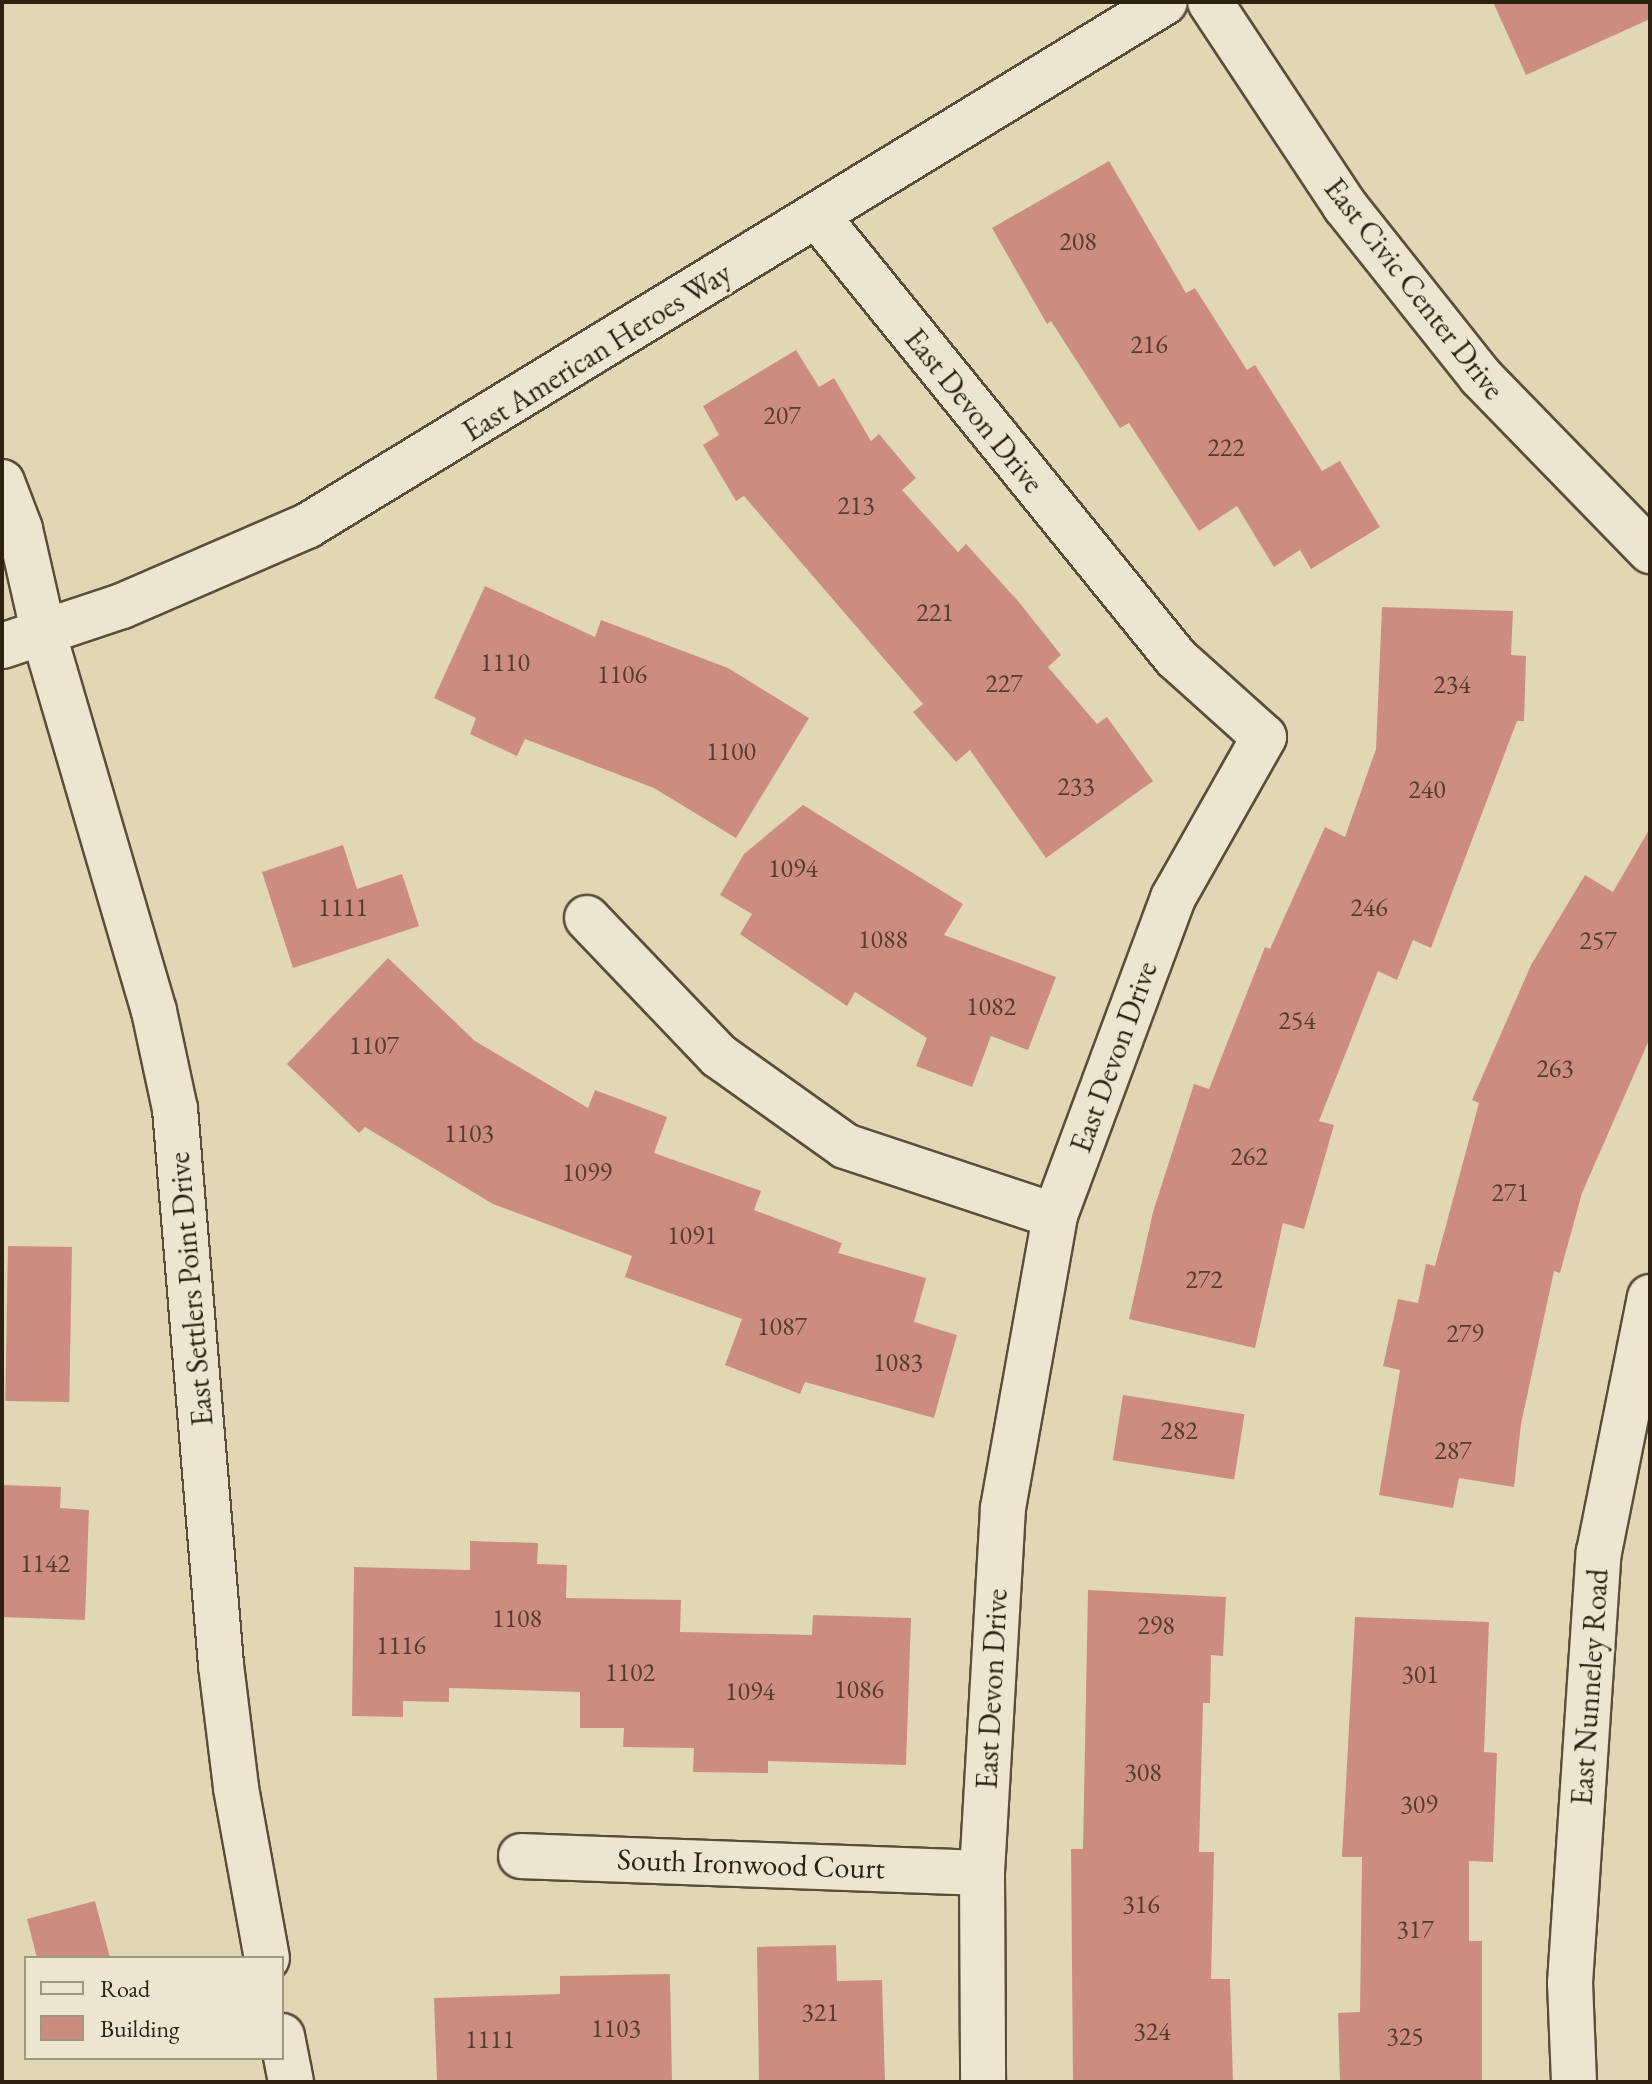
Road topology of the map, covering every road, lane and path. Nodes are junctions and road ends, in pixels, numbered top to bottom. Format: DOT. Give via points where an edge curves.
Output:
graph roads {
  1 [pos="1165,2"];
  2 [pos="1210,2"];
  3 [pos="818,217"];
  4 [pos="2,482"];
  5 [pos="11,527"];
  6 [pos="1650,551"];
  7 [pos="44,635"];
  8 [pos="2,646"];
  9 [pos="587,918"];
  10 [pos="1055,1216"];
  11 [pos="1650,1297"];
  12 [pos="521,1856"];
  13 [pos="982,1873"];
  14 [pos="267,1956"];
  15 [pos="284,2046"];
  16 [pos="291,2082"];
  17 [pos="983,2082"];
  18 [pos="1574,2082"];
  1 -- 3 [label="street, East American Heroes Way"];
  2 -- 6 [label="street, East Civic Center Drive" via="1345,206 1481,377"];
  3 -- 7 [label="street, East American Heroes Way" via="307,526"];
  3 -- 10 [label="street, East Devon Drive" via="1176,658 1264,737 1173,898"];
  4 -- 5 [label="street, East Settlers Point Drive"];
  5 -- 7 [label="street, East Settlers Point Drive"];
  7 -- 8 [label="street, East American Heroes Way"];
  7 -- 14 [label="street, East Settlers Point Drive" via="154,1011 175,1109 221,1665 236,1788"];
  9 -- 10 [label="street" via="719,1056 845,1146"];
  10 -- 13 [label="street, East Devon Drive" via="1003,1508"];
  11 -- 18 [label="street, East Nunneley Road" via="1599,1552 1570,1983"];
  12 -- 13 [label="street, South Ironwood Court"];
  13 -- 17 [label="street, East Devon Drive"];
  15 -- 16 [label="street"];
}
